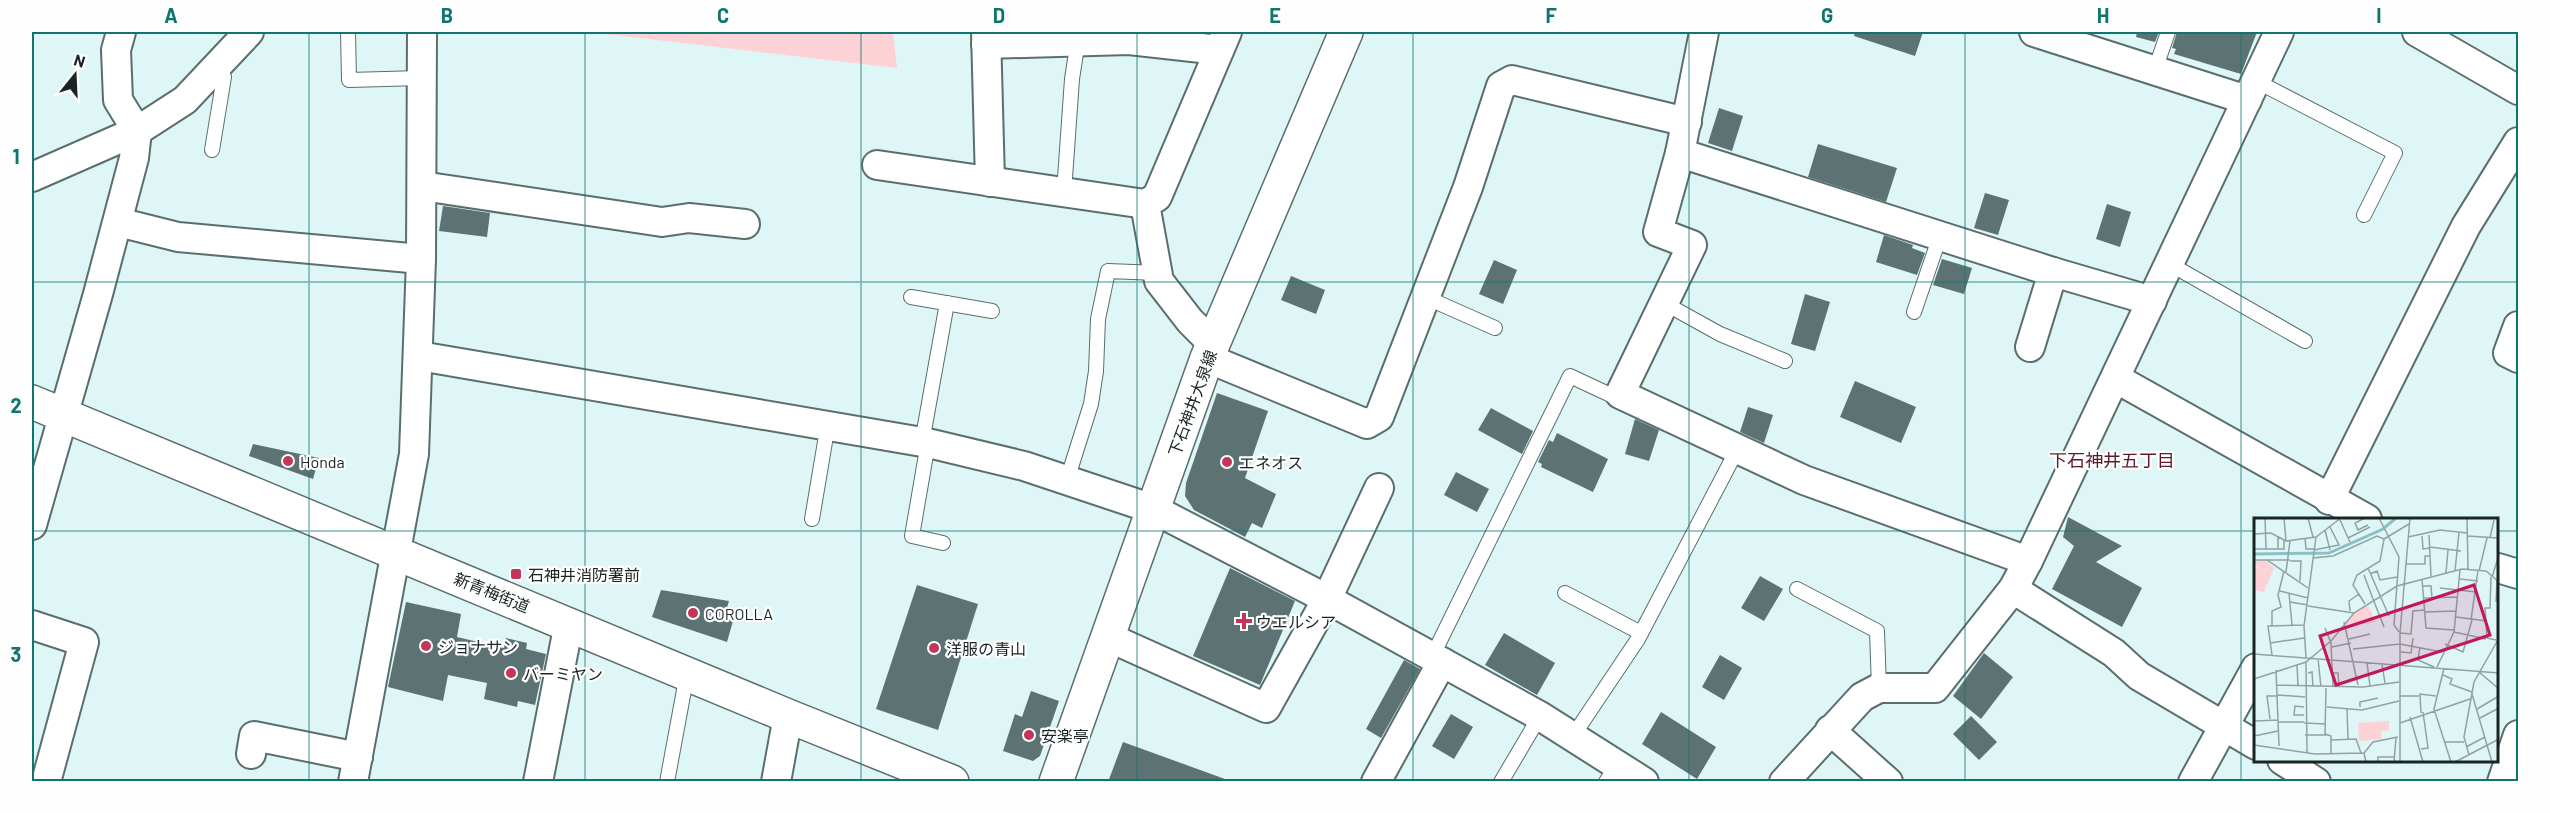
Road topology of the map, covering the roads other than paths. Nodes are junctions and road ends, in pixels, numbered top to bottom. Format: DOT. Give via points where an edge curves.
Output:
graph roads {
  1 [pos="121,32"];
  2 [pos="249,32"];
  3 [pos="348,32"];
  4 [pos="422,32"];
  5 [pos="1346,32"];
  6 [pos="1704,32"];
  7 [pos="2034,32"];
  8 [pos="2168,32"];
  9 [pos="2280,32"];
  10 [pos="2417,32"];
  11 [pos="1128,36"];
  12 [pos="986,38"];
  13 [pos="1078,40"];
  14 [pos="1223,41"];
  15 [pos="217,66"];
  16 [pos="2156,70"];
  17 [pos="421,78"];
  18 [pos="2518,90"];
  19 [pos="2251,91"];
  20 [pos="1687,122"];
  21 [pos="137,131"];
  22 [pos="2518,142"];
  23 [pos="212,150"];
  24 [pos="1680,153"];
  25 [pos="877,165"];
  26 [pos="32,177"];
  27 [pos="990,182"];
  28 [pos="422,186"];
  29 [pos="1064,192"];
  30 [pos="1145,204"];
  31 [pos="2364,216"];
  32 [pos="118,222"];
  33 [pos="745,224"];
  34 [pos="1940,236"];
  35 [pos="421,260"];
  36 [pos="2168,263"];
  37 [pos="2053,272"];
  38 [pos="1158,273"];
  39 [pos="911,297"];
  40 [pos="1425,297"];
  41 [pos="2152,301"];
  42 [pos="947,303"];
  43 [pos="1664,303"];
  44 [pos="992,311"];
  45 [pos="1914,312"];
  46 [pos="2518,326"];
  47 [pos="1495,328"];
  48 [pos="2305,341"];
  49 [pos="2030,347"];
  50 [pos="1210,351"];
  51 [pos="418,356"];
  52 [pos="2518,358"];
  53 [pos="1785,361"];
  54 [pos="2116,379"];
  55 [pos="1620,394"];
  56 [pos="32,402"];
  57 [pos="63,415"];
  58 [pos="828,424"];
  59 [pos="925,442"];
  60 [pos="1737,450"];
  61 [pos="1067,480"];
  62 [pos="1378,488"];
  63 [pos="2335,508"];
  64 [pos="1153,509"];
  65 [pos="2364,518"];
  66 [pos="812,519"];
  67 [pos="32,525"];
  68 [pos="944,543"];
  69 [pos="397,553"];
  70 [pos="2028,561"];
  71 [pos="2499,568"];
  72 [pos="2518,574"];
  73 [pos="1797,589"];
  74 [pos="2013,589"];
  75 [pos="1565,593"];
  76 [pos="1327,599"];
  77 [pos="568,623"];
  78 [pos="32,625"];
  79 [pos="1641,633"];
  80 [pos="1108,637"];
  81 [pos="1437,659"];
  82 [pos="2254,672"];
  83 [pos="687,674"];
  84 [pos="1879,688"];
  85 [pos="788,716"];
  86 [pos="1540,716"];
  87 [pos="2226,726"];
  88 [pos="1830,730"];
  89 [pos="1573,736"];
  90 [pos="2254,744"];
  91 [pos="251,754"];
  92 [pos="2285,762"];
  93 [pos="355,769"];
  94 [pos="1612,773"];
  95 [pos="46,782"];
  96 [pos="538,782"];
  97 [pos="667,782"];
  98 [pos="776,782"];
  99 [pos="952,782"];
  100 [pos="1056,782"];
  101 [pos="1376,782"];
  102 [pos="1502,782"];
  103 [pos="1644,782"];
  104 [pos="1784,782"];
  105 [pos="1888,782"];
  106 [pos="2193,782"];
  107 [pos="2316,782"];
  1 -- 21 [label="street" via="116,50 118,100"];
  2 -- 15 [label="street"];
  3 -- 17 [label="lane" via="349,80"];
  4 -- 17 [label="street"];
  5 -- 50 [label="main road, 下石神井大泉線"];
  6 -- 20 [label="street"];
  7 -- 16 [label="street"];
  8 -- 16 [label="lane"];
  9 -- 19 [label="street"];
  10 -- 18 [label="street"];
  11 -- 13 [label="street"];
  11 -- 14 [label="street"];
  12 -- 13 [label="street"];
  12 -- 27 [label="street"];
  13 -- 29 [label="lane"];
  14 -- 30 [label="street" via="1157,197"];
  15 -- 21 [label="street" via="185,100"];
  15 -- 23 [label="lane" via="224,77"];
  16 -- 19 [label="street"];
  17 -- 28 [label="street"];
  19 -- 31 [label="lane" via="2395,153"];
  19 -- 36 [label="street"];
  20 -- 24 [label="street"];
  20 -- 40 [label="street" via="1512,80 1501,86"];
  21 -- 26 [label="street"];
  21 -- 32 [label="street"];
  22 -- 63 [label="street" via="2466,226"];
  24 -- 34 [label="street"];
  24 -- 43 [label="street" via="1658,232 1692,246"];
  25 -- 27 [label="street"];
  27 -- 29 [label="street"];
  28 -- 33 [label="street" via="662,222 689,218"];
  28 -- 35 [label="street"];
  29 -- 30 [label="street"];
  30 -- 38 [label="street"];
  32 -- 35 [label="street" via="178,237"];
  32 -- 57 [label="street"];
  34 -- 37 [label="street"];
  34 -- 45 [label="lane"];
  35 -- 51 [label="street"];
  36 -- 41 [label="street"];
  36 -- 48 [label="lane"];
  37 -- 41 [label="street"];
  37 -- 49 [label="street"];
  38 -- 50 [label="street" via="1159,281"];
  38 -- 61 [label="lane" via="1108,271 1098,319 1091,404"];
  39 -- 42 [label="lane"];
  40 -- 47 [label="lane"];
  40 -- 50 [label="street" via="1379,417 1367,424"];
  41 -- 54 [label="street"];
  42 -- 44 [label="lane"];
  42 -- 59 [label="lane"];
  43 -- 53 [label="lane" via="1720,334"];
  43 -- 55 [label="street"];
  46 -- 52 [label="street" via="2508,353"];
  50 -- 64 [label="main road, 下石神井大泉線"];
  51 -- 58 [label="street"];
  51 -- 69 [label="street" via="414,454"];
  54 -- 63 [label="street"];
  54 -- 70 [label="street"];
  55 -- 60 [label="street"];
  55 -- 81 [label="lane" via="1617,398 1570,376"];
  56 -- 57 [label="main road, 新青梅街道"];
  57 -- 67 [label="street"];
  57 -- 69 [label="main road, 新青梅街道"];
  58 -- 59 [label="street"];
  58 -- 66 [label="lane"];
  59 -- 61 [label="street"];
  59 -- 68 [label="lane" via="912,536"];
  60 -- 70 [label="street" via="1804,480"];
  60 -- 79 [label="lane"];
  61 -- 64 [label="street"];
  62 -- 76 [label="street"];
  63 -- 65 [label="street"];
  64 -- 76 [label="street"];
  64 -- 80 [label="main road, 下石神井大泉線"];
  69 -- 77 [label="main road, 新青梅街道"];
  69 -- 93 [label="street"];
  70 -- 74 [label="street"];
  71 -- 72 [label="street"];
  73 -- 84 [label="lane" via="1877,631"];
  74 -- 84 [label="street" via="1935,688"];
  74 -- 87 [label="street" via="2114,653 2139,676"];
  75 -- 79 [label="lane"];
  76 -- 80 [label="street" via="1266,708"];
  76 -- 81 [label="street"];
  77 -- 83 [label="main road, 新青梅街道"];
  77 -- 96 [label="street"];
  78 -- 95 [label="street" via="84,642"];
  79 -- 89 [label="lane"];
  80 -- 100 [label="main road, 下石神井大泉線"];
  81 -- 86 [label="street"];
  81 -- 101 [label="street"];
  82 -- 87 [label="street"];
  83 -- 85 [label="main road, 新青梅街道"];
  83 -- 97 [label="lane"];
  84 -- 88 [label="street" via="1862,697"];
  85 -- 98 [label="street"];
  85 -- 99 [label="main road, 新青梅街道"];
  86 -- 89 [label="street"];
  86 -- 102 [label="lane"];
  87 -- 90 [label="street"];
  87 -- 106 [label="street"];
  88 -- 104 [label="street"];
  88 -- 105 [label="street"];
  89 -- 94 [label="street"];
  91 -- 93 [label="street" via="254,736"];
  92 -- 107 [label="street"];
  94 -- 103 [label="street"];
}
